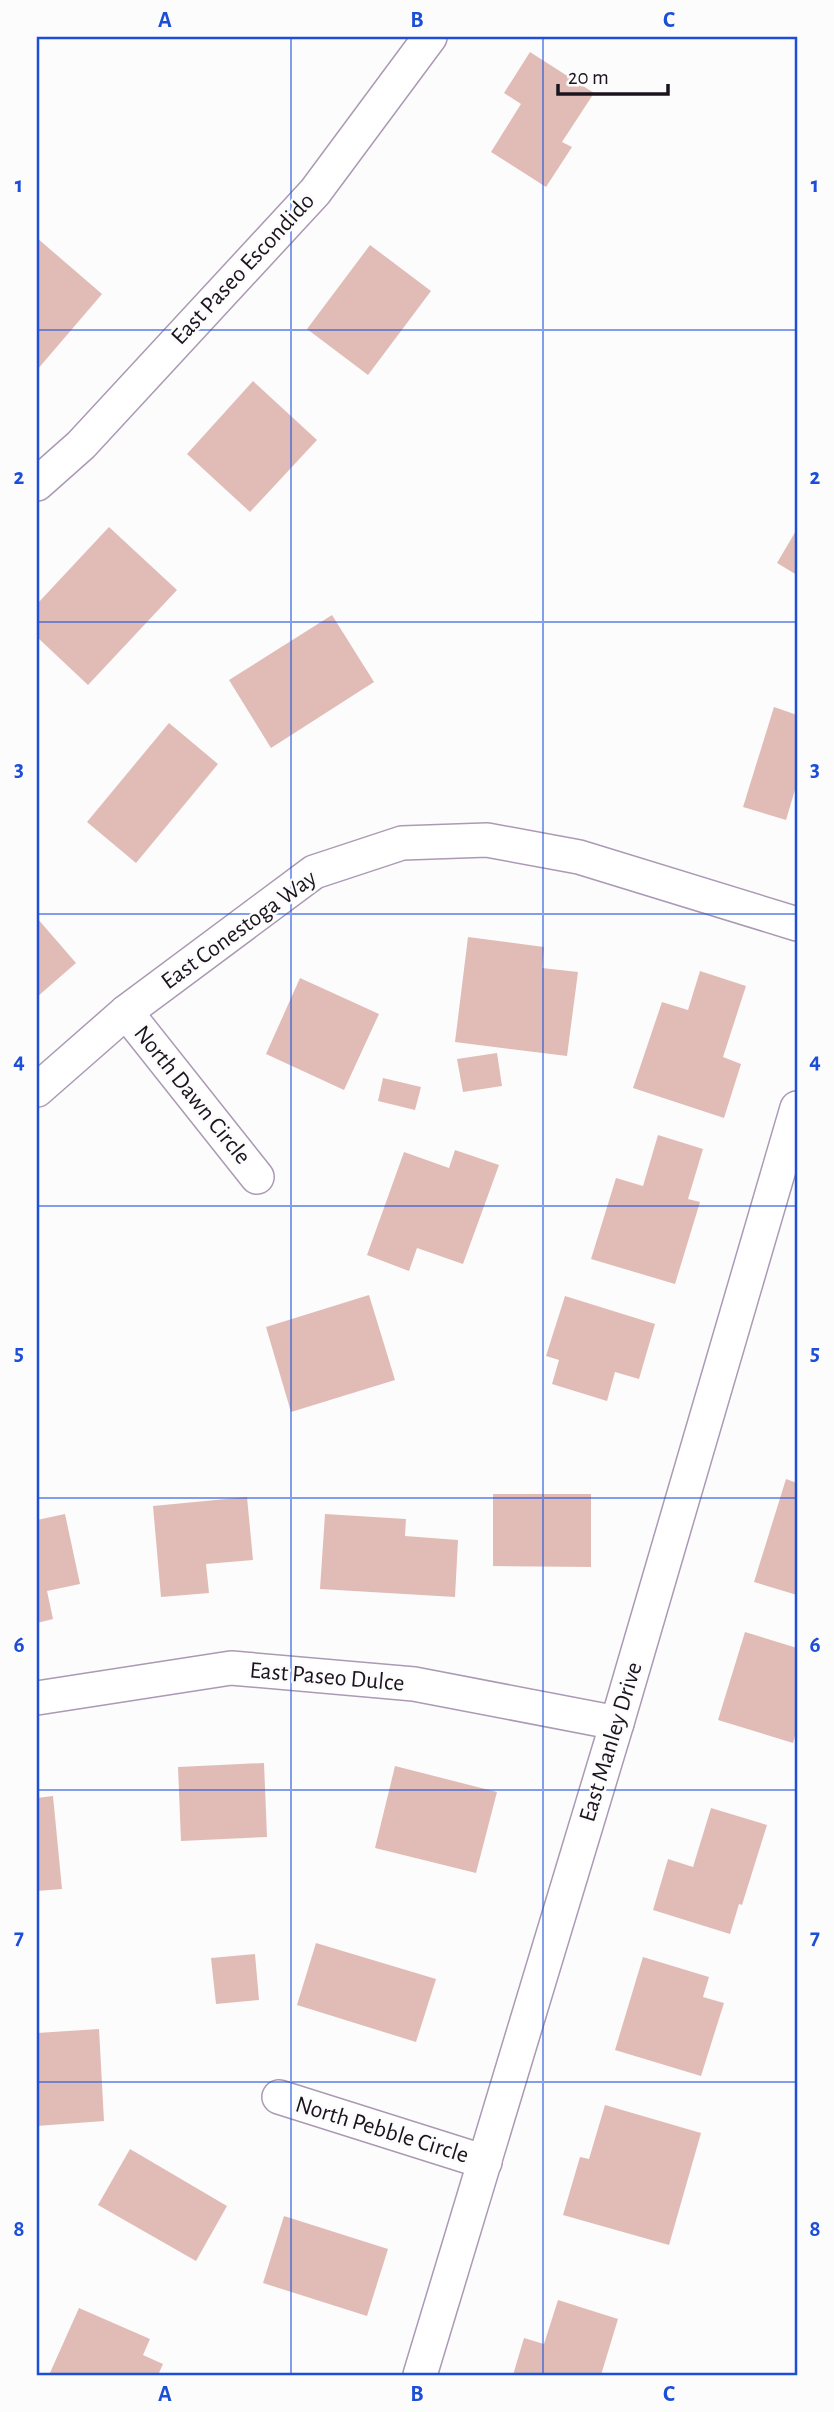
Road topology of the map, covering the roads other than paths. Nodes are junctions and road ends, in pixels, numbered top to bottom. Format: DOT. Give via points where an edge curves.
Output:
graph roads {
  1 [pos="430,37"];
  2 [pos="37,484"];
  3 [pos="797,924"];
  4 [pos="126,1012"];
  5 [pos="37,1090"];
  6 [pos="797,1108"];
  7 [pos="257,1177"];
  8 [pos="37,1698"];
  9 [pos="617,1723"];
  10 [pos="279,2097"];
  11 [pos="485,2162"];
  12 [pos="419,2375"];
  1 -- 2 [label="street, East Paseo Escondido" via="315,192 81,445"];
  3 -- 4 [label="street, East Conestoga Way" via="579,857 488,840 402,843 314,872"];
  4 -- 5 [label="street, East Conestoga Way"];
  4 -- 7 [label="street, North Dawn Circle"];
  6 -- 9 [label="street, East Manley Drive"];
  8 -- 9 [label="street, East Paseo Dulce" via="231,1668 414,1684"];
  9 -- 11 [label="street, East Manley Drive"];
  10 -- 11 [label="street, North Pebble Circle"];
  11 -- 12 [label="street, East Manley Drive"];
}
